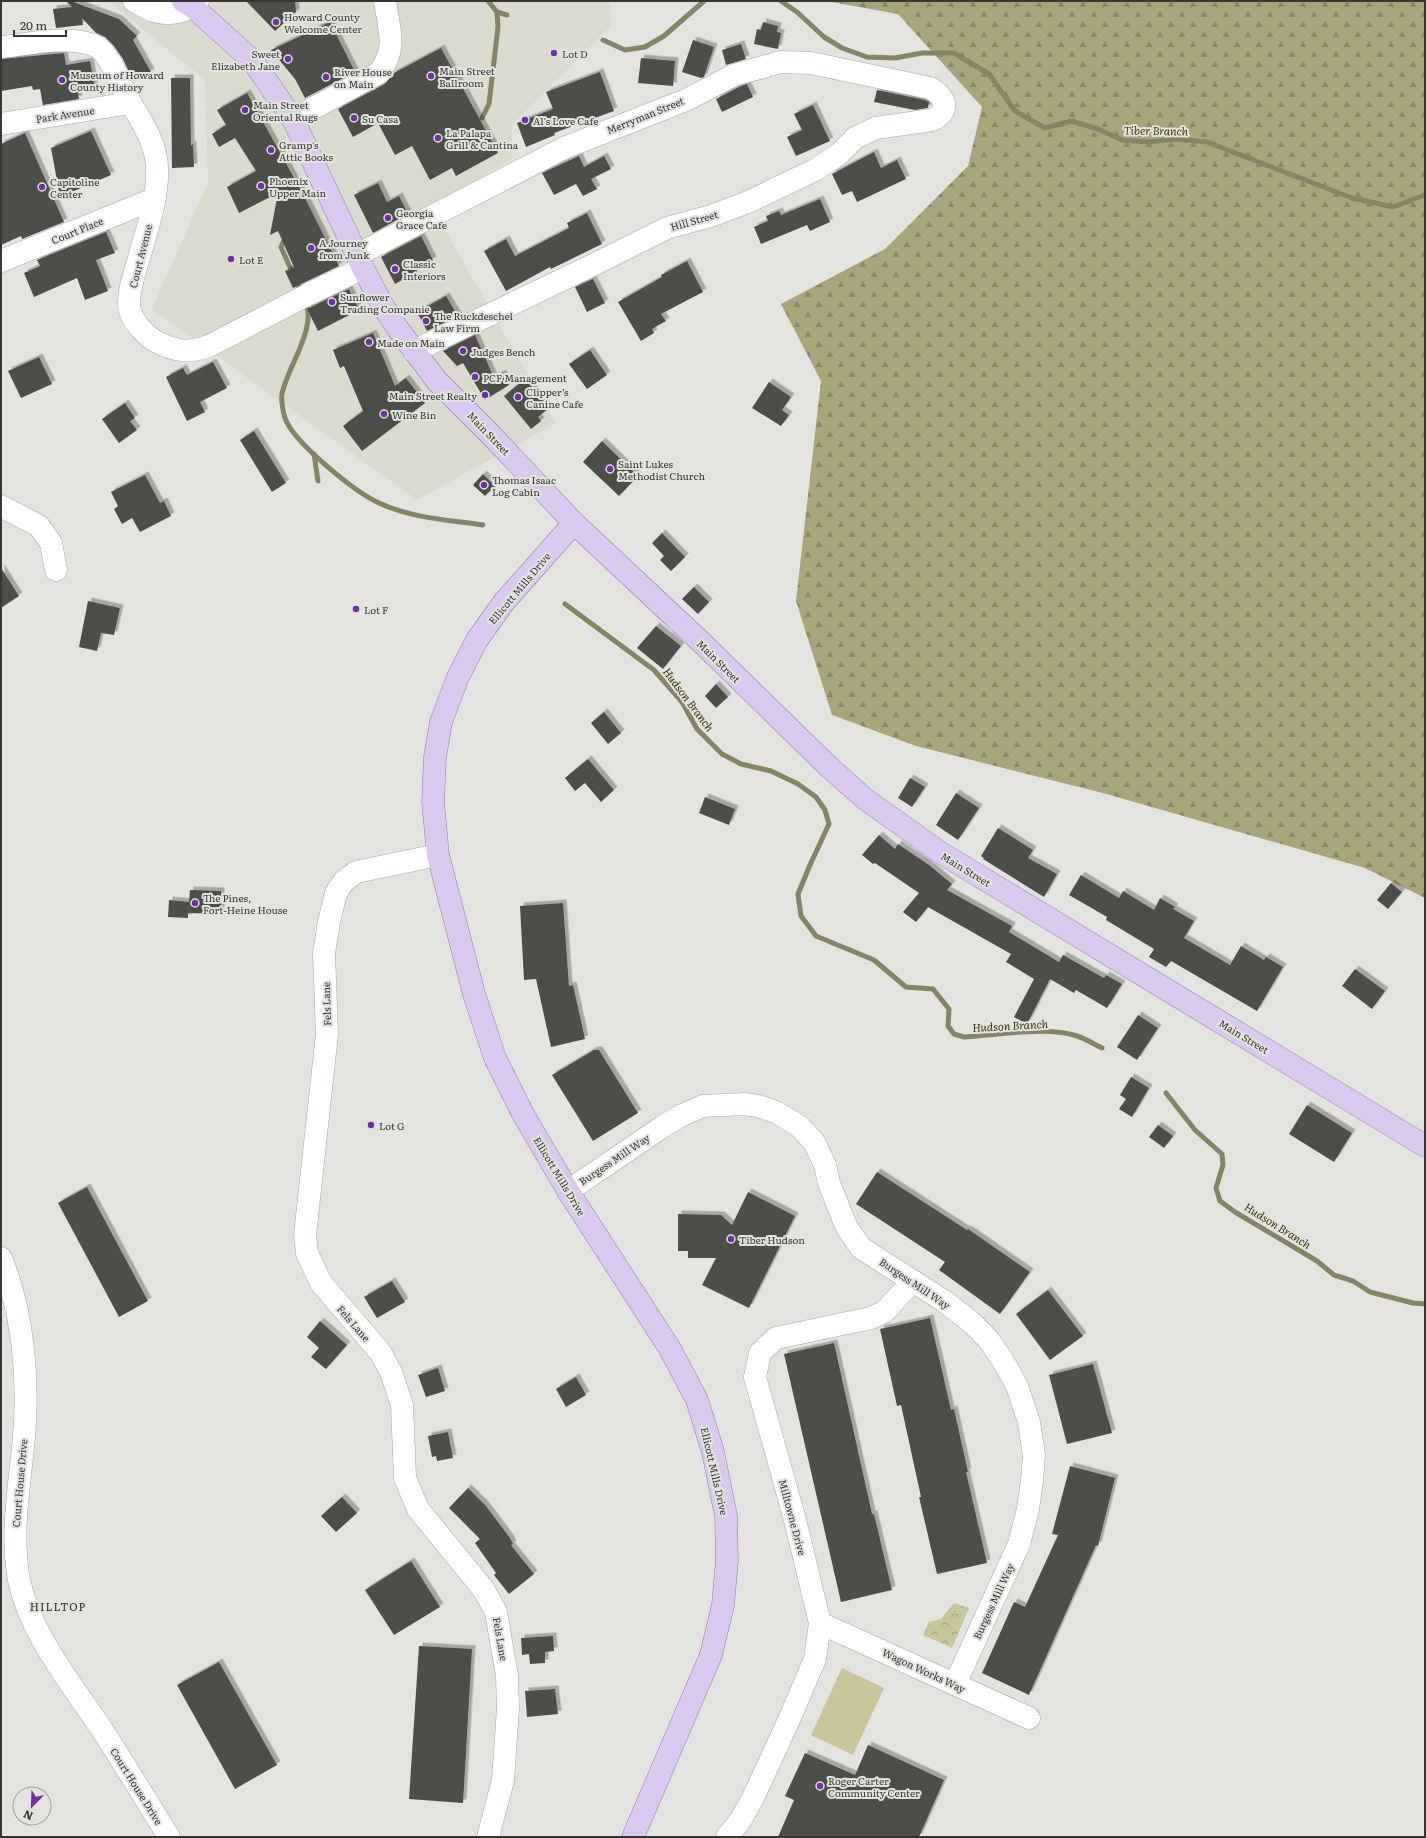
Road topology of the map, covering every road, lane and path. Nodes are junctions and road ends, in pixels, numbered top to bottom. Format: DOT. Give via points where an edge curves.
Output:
graph roads {
  1 [pos="134,1"];
  2 [pos="385,1"];
  3 [pos="191,3"];
  4 [pos="1,47"];
  5 [pos="130,103"];
  6 [pos="944,103"];
  7 [pos="293,119"];
  8 [pos="1,124"];
  9 [pos="154,199"];
  10 [pos="1,261"];
  11 [pos="360,262"];
  12 [pos="414,351"];
  13 [pos="1,506"];
  14 [pos="574,524"];
  15 [pos="56,570"];
  16 [pos="438,855"];
  17 [pos="1425,1146"];
  18 [pos="568,1191"];
  19 [pos="1,1258"];
  20 [pos="913,1281"];
  21 [pos="820,1622"];
  22 [pos="955,1684"];
  23 [pos="1029,1718"];
  24 [pos="635,1836"];
  25 [pos="168,1837"];
  26 [pos="488,1837"];
  27 [pos="727,1837"];
  1 -- 3 [label="street" via="154,11 170,13"];
  2 -- 7 [label="street" via="392,49 379,73"];
  3 -- 7 [label="main road, Main Street" via="252,60"];
  4 -- 5 [label="street, Court Avenue" via="60,41 82,42 96,46 108,58"];
  5 -- 8 [label="street, Park Avenue"];
  5 -- 9 [label="street, Court Avenue" via="145,127 154,151 157,169"];
  6 -- 11 [label="street, Merryman Street" via="941,95 930,88 811,63 781,62 734,75 686,100 564,148"];
  6 -- 12 [label="street, Hill Street" via="938,118 876,128 855,138 839,154 815,170 748,202 667,228"];
  7 -- 11 [label="main road, Main Street"];
  9 -- 10 [label="street, Court Place"];
  9 -- 11 [label="street, Court Avenue" via="132,280 129,310 134,320 155,341 181,351 209,346 309,294"];
  11 -- 12 [label="main road, Main Street" via="383,306"];
  12 -- 14 [label="main road, Main Street" via="437,381"];
  13 -- 15 [label="street" via="39,526 51,543"];
  14 -- 16 [label="main road, Ellicott Mills Drive" via="504,602 477,640 458,677 441,722 435,758 433,802"];
  14 -- 17 [label="main road, Main Street" via="701,642 829,767 865,799 903,827 941,854"];
  16 -- 18 [label="main road, Ellicott Mills Drive" via="474,994 495,1058 523,1114"];
  16 -- 26 [label="street, Fels Lane" via="356,872 344,881 336,893 324,954 327,1034 305,1235 307,1253 321,1283 380,1352 391,1372 402,1405 405,1478 418,1509 484,1590 496,1612 507,1676 508,1708 503,1780"];
  18 -- 20 [label="street, Burgess Mill Way" via="682,1115 703,1106 758,1106 776,1112 799,1126 814,1142 825,1165 829,1183 846,1226 861,1248"];
  18 -- 24 [label="main road, Ellicott Mills Drive" via="670,1349 697,1400 713,1452 726,1516 724,1605 711,1655"];
  19 -- 25 [label="street, Court House Drive" via="15,1303 23,1354 24,1436 15,1534 18,1575 26,1603 54,1658 121,1759"];
  20 -- 21 [label="street, Milltowne Drive" via="884,1312 871,1318 776,1338 760,1353 755,1377"];
  20 -- 22 [label="street, Burgess Mill Way" via="971,1322 988,1339 1002,1359 1017,1386 1029,1422 1034,1455 1028,1509 1018,1544"];
  21 -- 22 [label="street, Wagon Works Way"];
  21 -- 27 [label="street, Milltowne Drive" via="815,1659 788,1722 753,1798"];
  22 -- 23 [label="street, Wagon Works Way"];
}
